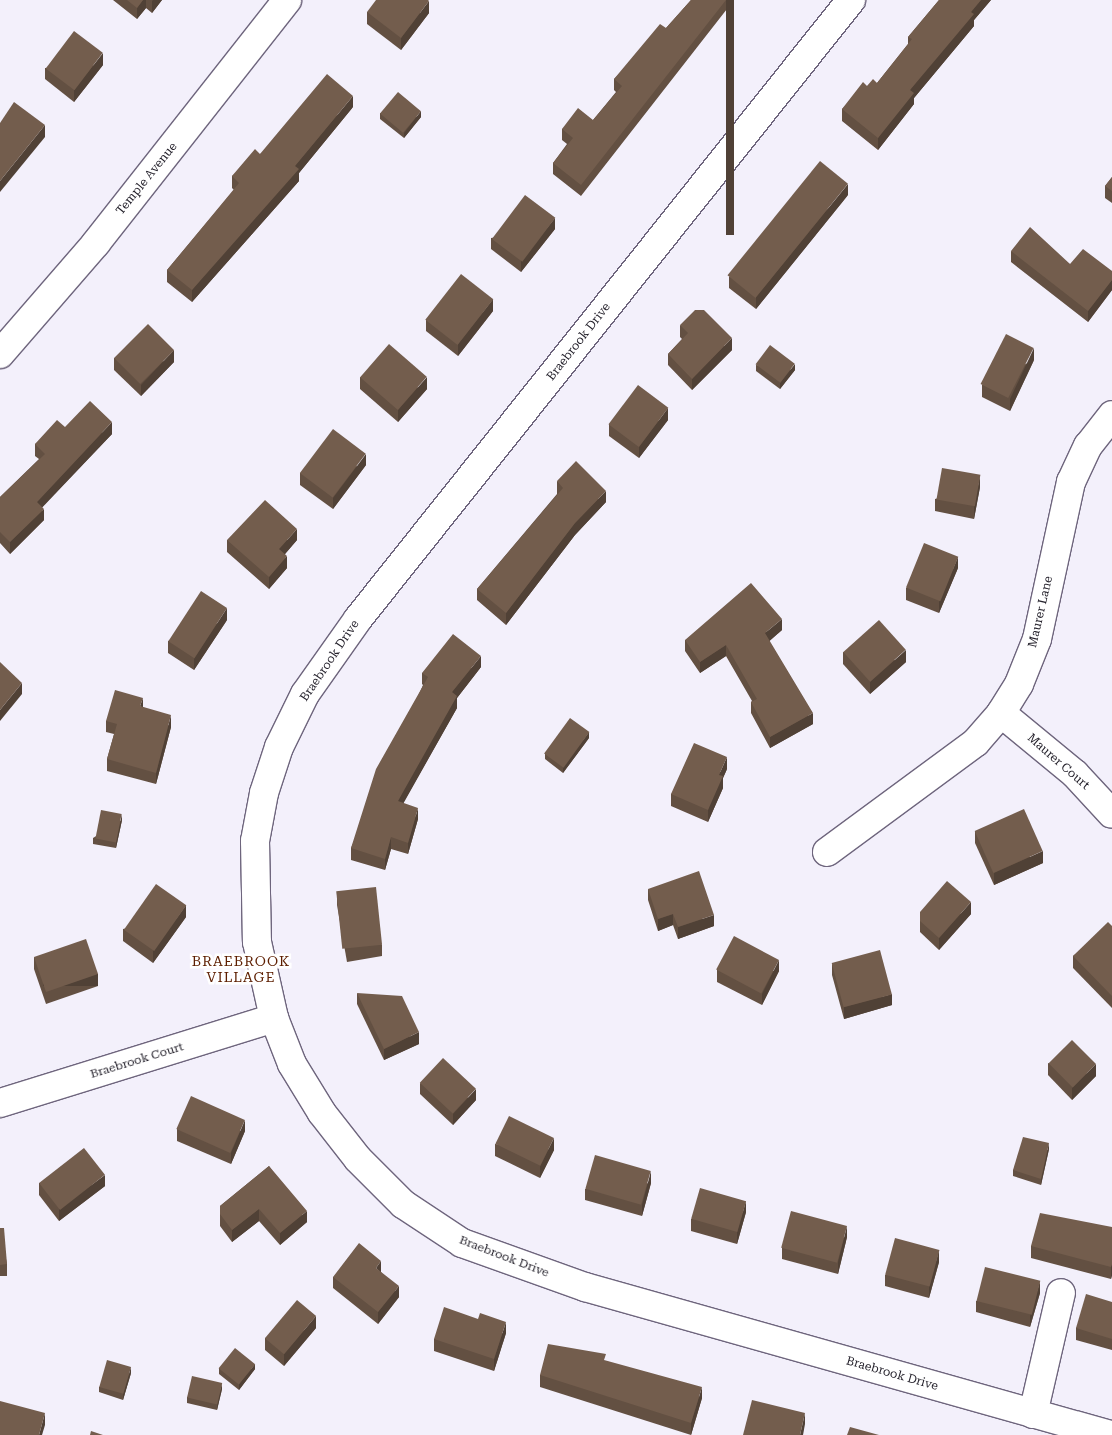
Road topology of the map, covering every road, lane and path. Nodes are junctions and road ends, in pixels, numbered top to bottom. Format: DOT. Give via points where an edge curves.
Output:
graph roads {
  1 [pos="287,0"];
  2 [pos="851,0"];
  3 [pos="0,354"];
  4 [pos="1112,415"];
  5 [pos="1000,713"];
  6 [pos="1112,814"];
  7 [pos="827,852"];
  8 [pos="274,1018"];
  9 [pos="0,1103"];
  10 [pos="1061,1292"];
  11 [pos="1033,1414"];
  12 [pos="1110,1435"];
  1 -- 3 [label="street, Temple Avenue" via="96,243"];
  2 -- 8 [label="street, Braebrook Drive" via="358,619 305,694 279,747 256,841 257,942"];
  4 -- 5 [label="street, Maurer Lane" via="1088,446 1071,482 1037,639 1019,684"];
  5 -- 6 [label="street, Maurer Court" via="1075,774"];
  5 -- 7 [label="street, Maurer Lane" via="976,742"];
  8 -- 9 [label="street, Braebrook Court"];
  8 -- 11 [label="street, Braebrook Drive" via="312,1097 358,1158 417,1215 462,1243 585,1287"];
  10 -- 11 [label="street"];
  11 -- 12 [label="street, Braebrook Drive"];
}
